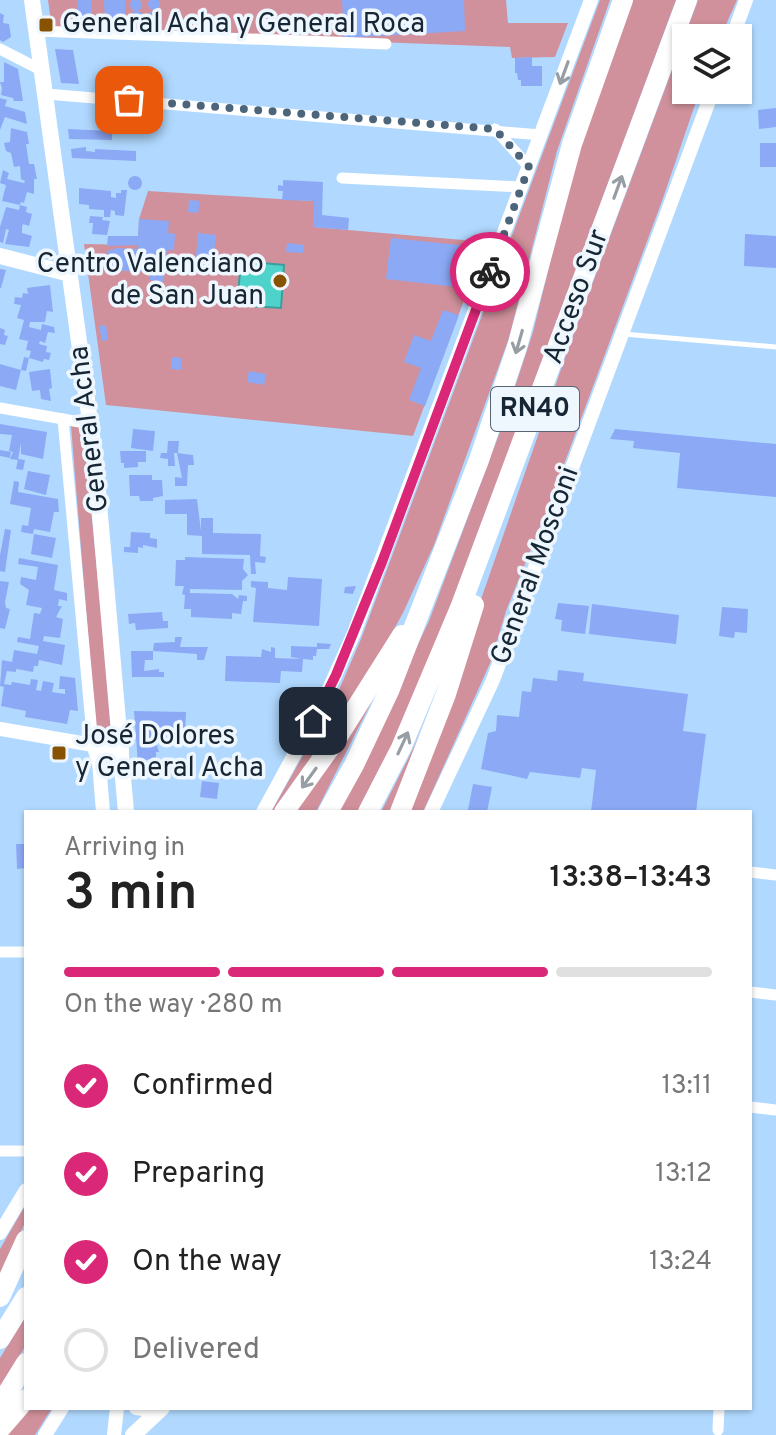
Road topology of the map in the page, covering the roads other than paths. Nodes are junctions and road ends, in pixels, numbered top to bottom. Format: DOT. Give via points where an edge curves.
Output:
graph roads {
  1 [pos="32,0"];
  2 [pos="591,0"];
  3 [pos="623,0"];
  4 [pos="687,0"];
  5 [pos="746,0"];
  6 [pos="737,24"];
  7 [pos="37,31"];
  8 [pos="386,44"];
  9 [pos="0,49"];
  10 [pos="43,71"];
  11 [pos="46,94"];
  12 [pos="708,104"];
  13 [pos="495,129"];
  14 [pos="541,135"];
  15 [pos="529,167"];
  16 [pos="342,178"];
  17 [pos="521,187"];
  18 [pos="0,256"];
  19 [pos="70,274"];
  20 [pos="622,334"];
  21 [pos="776,347"];
  22 [pos="0,408"];
  23 [pos="63,419"];
  24 [pos="91,424"];
  25 [pos="508,481"];
  26 [pos="438,568"];
  27 [pos="0,729"];
  28 [pos="93,745"];
  29 [pos="122,750"];
  30 [pos="103,810"];
  31 [pos="126,810"];
  32 [pos="264,810"];
  33 [pos="285,810"];
  34 [pos="329,810"];
  35 [pos="369,810"];
  36 [pos="401,810"];
  37 [pos="432,810"];
  38 [pos="752,872"];
  39 [pos="776,875"];
  40 [pos="0,952"];
  41 [pos="24,952"];
  42 [pos="752,992"];
  43 [pos="776,995"];
  44 [pos="752,1107"];
  45 [pos="776,1110"];
  46 [pos="0,1151"];
  47 [pos="24,1151"];
  48 [pos="24,1193"];
  49 [pos="0,1233"];
  50 [pos="24,1244"];
  51 [pos="0,1297"];
  52 [pos="24,1300"];
  53 [pos="0,1339"];
  54 [pos="24,1366"];
  55 [pos="24,1401"];
  56 [pos="0,1405"];
  57 [pos="61,1410"];
  58 [pos="117,1410"];
  59 [pos="160,1410"];
  60 [pos="719,1410"];
  61 [pos="0,1429"];
  62 [pos="718,1430"];
  63 [pos="45,1435"];
  64 [pos="114,1435"];
  65 [pos="133,1435"];
  1 -- 7 [label="main road, General Acha"];
  2 -- 14 [label="street, one-way"];
  3 -- 26 [label="highway, Acceso Sur / RN40, one-way" via="572,144 502,394"];
  25 -- 4 [label="highway, Acceso Sur / RN40, one-way"];
  5 -- 6 [label="street"];
  7 -- 8 [label="street"];
  7 -- 10 [label="main road, General Acha"];
  9 -- 10 [label="street"];
  10 -- 11 [label="main road, General Acha"];
  11 -- 13 [label="street"];
  11 -- 19 [label="main road, General Acha"];
  12 -- 20 [label="street, General Mosconi"];
  13 -- 14 [label="street"];
  13 -- 15 [label="street"];
  14 -- 15 [label="street"];
  15 -- 17 [label="street"];
  16 -- 17 [label="street"];
  17 -- 32 [label="street" via="354,633"];
  18 -- 19 [label="main road"];
  19 -- 24 [label="main road, General Acha"];
  20 -- 21 [label="lane"];
  20 -- 37 [label="street, General Mosconi" via="497,670"];
  22 -- 23 [label="street"];
  23 -- 24 [label="street"];
  23 -- 28 [label="street, General Acha"];
  24 -- 29 [label="main road, General Acha"];
  35 -- 25 [label="highway, Acceso Sur / RN40, one-way" via="443,652"];
  25 -- 36 [label="highway" via="456,666"];
  26 -- 33 [label="highway, one-way" via="372,685"];
  26 -- 34 [label="highway, Acceso Sur / RN40" via="389,691"];
  27 -- 28 [label="street"];
  28 -- 29 [label="street"];
  28 -- 30 [label="street, General Acha"];
  29 -- 31 [label="main road, General Acha"];
  38 -- 39 [label="street"];
  40 -- 41 [label="street"];
  42 -- 43 [label="street"];
  44 -- 45 [label="street"];
  46 -- 47 [label="street"];
  48 -- 49 [label="street"];
  50 -- 51 [label="highway"];
  52 -- 53 [label="highway"];
  54 -- 56 [label="highway"];
  55 -- 61 [label="highway"];
  57 -- 63 [label="street"];
  58 -- 64 [label="street"];
  59 -- 65 [label="main road"];
  60 -- 62 [label="street"];
}
